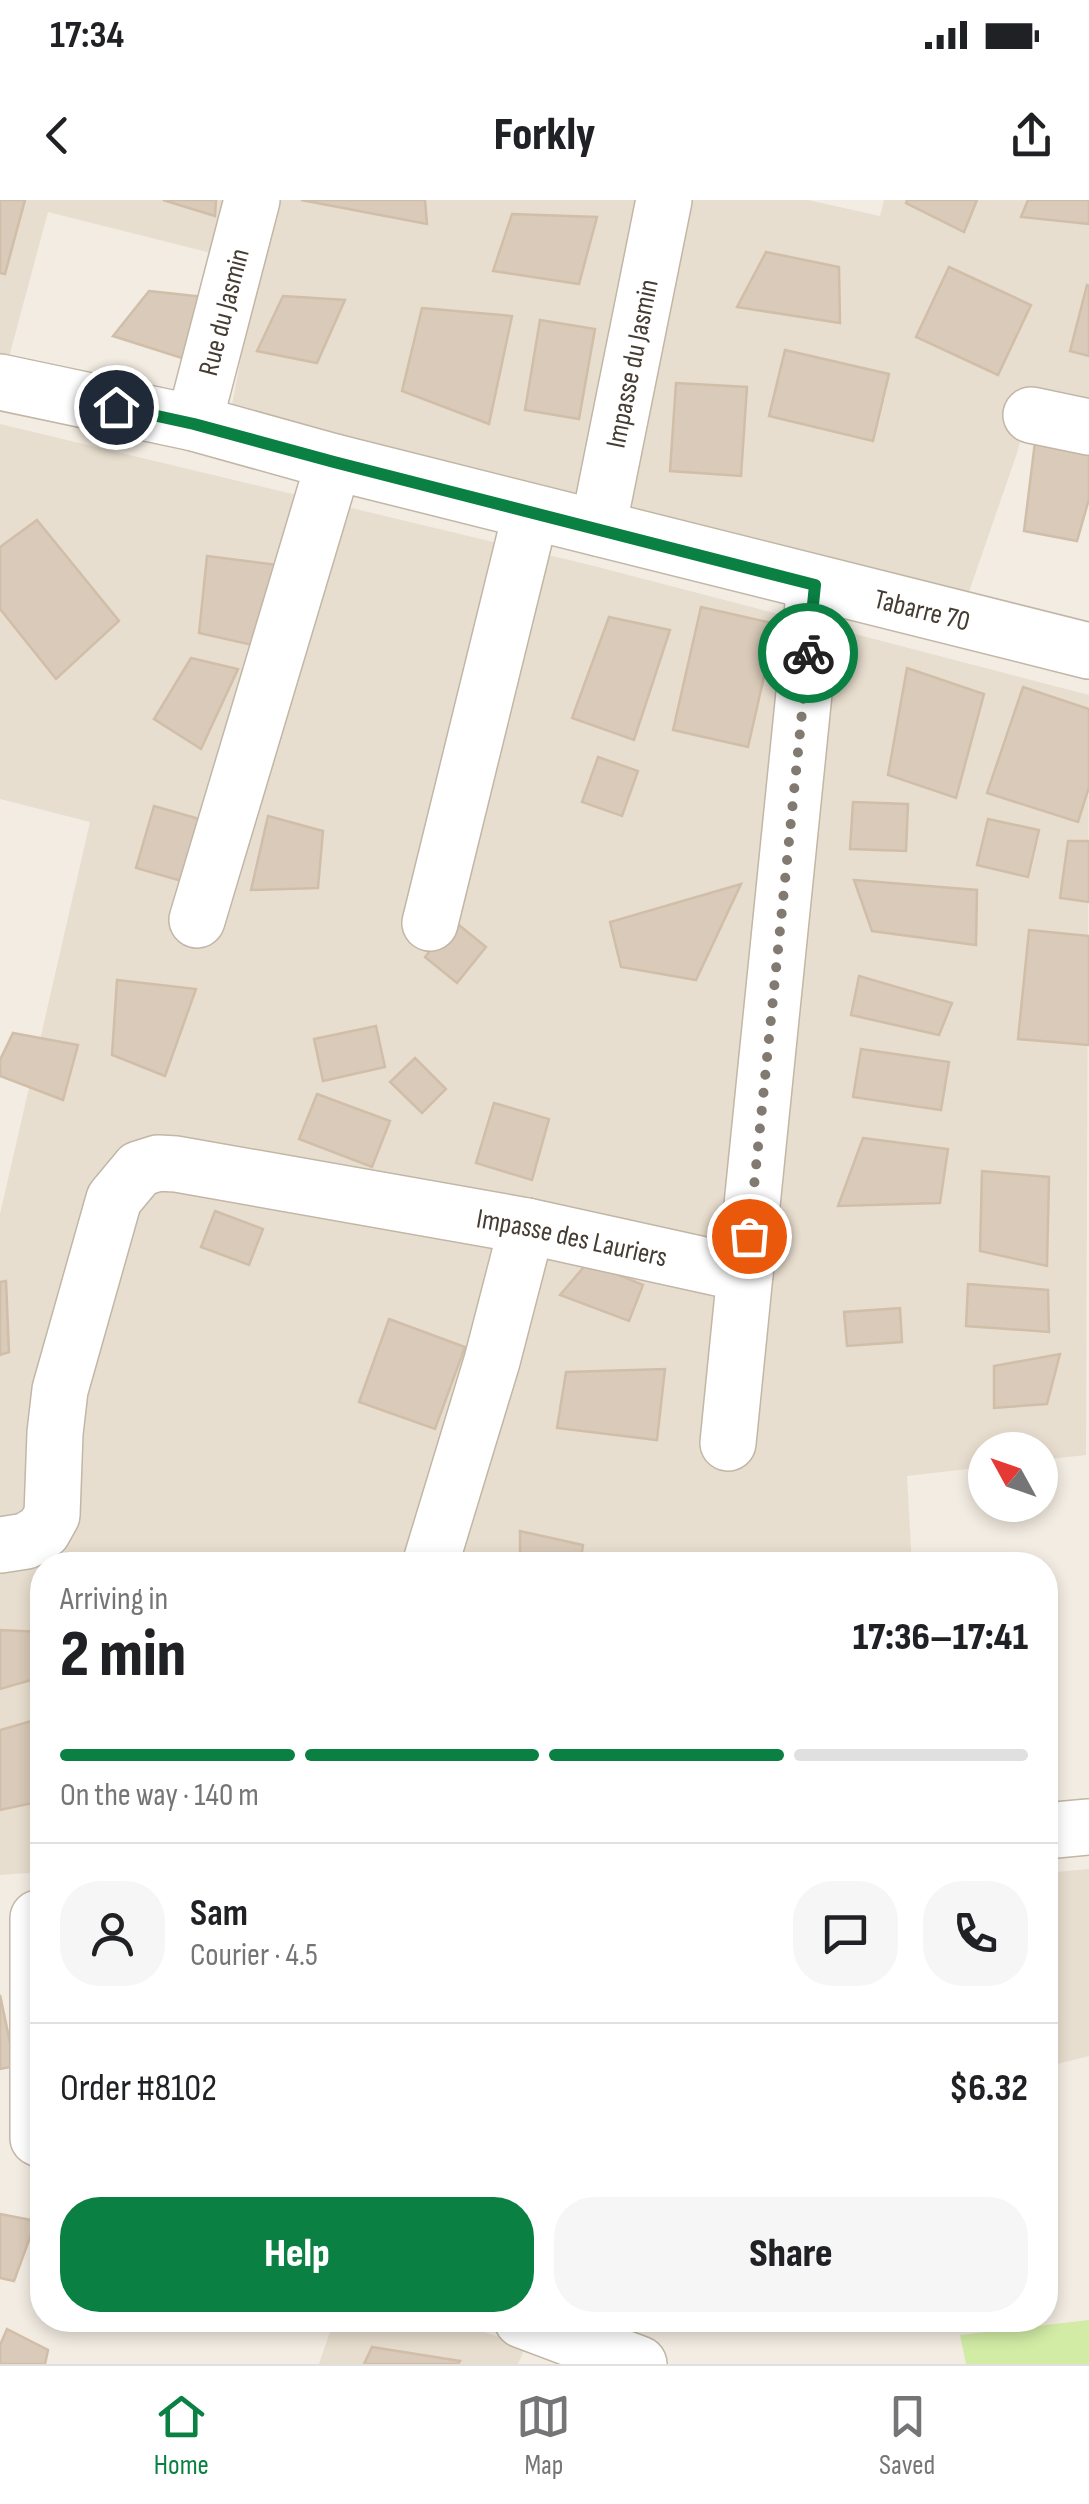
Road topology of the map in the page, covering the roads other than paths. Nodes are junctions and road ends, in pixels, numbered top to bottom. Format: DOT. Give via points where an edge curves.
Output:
graph roads {
  1 [pos="252,200"];
  2 [pos="664,200"];
  3 [pos="0,382"];
  4 [pos="1031,414"];
  5 [pos="194,424"];
  6 [pos="1089,426"];
  7 [pos="334,462"];
  8 [pos="531,512"];
  9 [pos="598,528"];
  10 [pos="815,585"];
  11 [pos="1089,651"];
  12 [pos="197,920"];
  13 [pos="430,923"];
  14 [pos="527,1226"];
  15 [pos="745,1274"];
  16 [pos="728,1442"];
  17 [pos="0,1545"];
  18 [pos="434,1552"];
  19 [pos="1089,1827"];
  20 [pos="1058,1830"];
  21 [pos="27,1919"];
  22 [pos="30,1979"];
  23 [pos="554,2332"];
  24 [pos="639,2364"];
  1 -- 5 [label="street, Rue du Jasmin"];
  2 -- 9 [label="street, Impasse du Jasmin"];
  3 -- 5 [label="street, Tabarre 70"];
  4 -- 6 [label="street"];
  5 -- 7 [label="street, Tabarre 70"];
  7 -- 8 [label="street, Tabarre 70"];
  7 -- 12 [label="street"];
  8 -- 9 [label="street, Tabarre 70"];
  8 -- 13 [label="street"];
  9 -- 10 [label="street, Tabarre 70"];
  10 -- 11 [label="street, Tabarre 70"];
  10 -- 15 [label="street"];
  14 -- 15 [label="street, Impasse des Lauriers"];
  14 -- 17 [label="street, Impasse des Lauriers" via="176,1164 139,1169 114,1199 60,1390 52,1515 26,1541"];
  14 -- 18 [label="street"];
  15 -- 16 [label="street"];
  19 -- 20 [label="street"];
  21 -- 22 [label="street"];
  23 -- 24 [label="street"];
}
